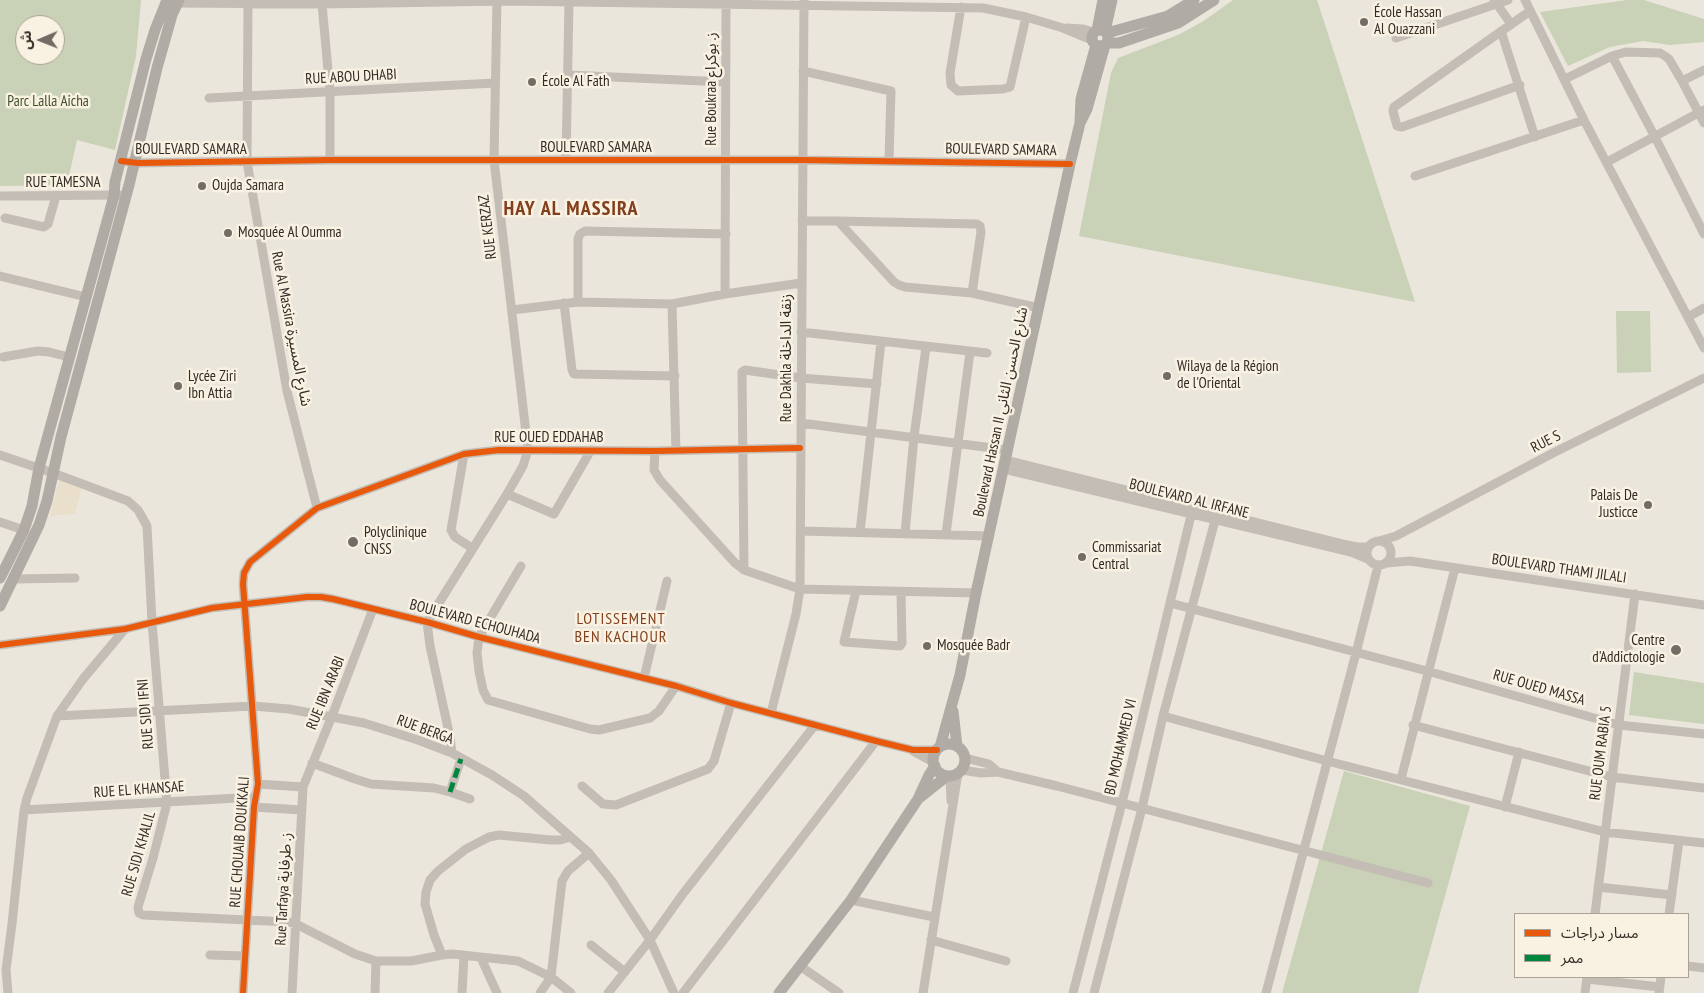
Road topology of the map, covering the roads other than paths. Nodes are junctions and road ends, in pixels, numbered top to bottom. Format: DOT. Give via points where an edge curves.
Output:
graph roads {
  1 [pos="1103,0"];
  2 [pos="1112,0"];
  3 [pos="1194,0"];
  4 [pos="1214,0"];
  5 [pos="1508,0"];
  6 [pos="1525,0"];
  7 [pos="172,1"];
  8 [pos="497,1"];
  9 [pos="639,1"];
  10 [pos="569,2"];
  11 [pos="1495,2"];
  12 [pos="248,3"];
  13 [pos="804,3"];
  14 [pos="876,3"];
  15 [pos="933,3"];
  16 [pos="322,4"];
  17 [pos="726,4"];
  18 [pos="961,7"];
  19 [pos="1530,11"];
  20 [pos="1026,17"];
  21 [pos="1511,24"];
  22 [pos="1501,30"];
  23 [pos="1100,38"];
  24 [pos="1396,38"];
  25 [pos="1612,56"];
  26 [pos="1704,70"];
  27 [pos="802,71"];
  28 [pos="568,75"];
  29 [pos="1564,79"];
  30 [pos="1682,80"];
  31 [pos="725,82"];
  32 [pos="495,83"];
  33 [pos="1520,85"];
  34 [pos="330,92"];
  35 [pos="248,95"];
  36 [pos="209,98"];
  37 [pos="1701,111"];
  38 [pos="1584,120"];
  39 [pos="1704,123"];
  40 [pos="1535,137"];
  41 [pos="1655,137"];
  42 [pos="330,160"];
  43 [pos="494,160"];
  44 [pos="566,160"];
  45 [pos="725,160"];
  46 [pos="802,160"];
  47 [pos="889,160"];
  48 [pos="121,162"];
  49 [pos="247,162"];
  50 [pos="1607,162"];
  51 [pos="134,163"];
  52 [pos="1070,164"];
  53 [pos="1415,176"];
  54 [pos="126,194"];
  55 [pos="0,196"];
  56 [pos="56,196"];
  57 [pos="114,196"];
  58 [pos="5,218"];
  59 [pos="802,221"];
  60 [pos="838,221"];
  61 [pos="726,234"];
  62 [pos="1704,234"];
  63 [pos="0,276"];
  64 [pos="801,283"];
  65 [pos="972,293"];
  66 [pos="725,294"];
  67 [pos="86,298"];
  68 [pos="578,302"];
  69 [pos="564,303"];
  70 [pos="672,304"];
  71 [pos="1039,308"];
  72 [pos="1704,308"];
  73 [pos="512,310"];
  74 [pos="1688,316"];
  75 [pos="801,332"];
  76 [pos="881,342"];
  77 [pos="926,347"];
  78 [pos="1704,348"];
  79 [pos="970,352"];
  80 [pos="987,353"];
  81 [pos="3,357"];
  82 [pos="69,357"];
  83 [pos="675,376"];
  84 [pos="801,378"];
  85 [pos="1704,378"];
  86 [pos="877,384"];
  87 [pos="800,423"];
  88 [pos="871,432"];
  89 [pos="914,438"];
  90 [pos="958,444"];
  91 [pos="800,448"];
  92 [pos="528,450"];
  93 [pos="592,450"];
  94 [pos="742,450"];
  95 [pos="655,451"];
  96 [pos="676,451"];
  97 [pos="464,454"];
  98 [pos="0,455"];
  99 [pos="1006,460"];
  100 [pos="39,468"];
  101 [pos="53,473"];
  102 [pos="507,494"];
  103 [pos="317,508"];
  104 [pos="1192,510"];
  105 [pos="1216,516"];
  106 [pos="0,522"];
  107 [pos="24,530"];
  108 [pos="801,531"];
  109 [pos="860,532"];
  110 [pos="1401,533"];
  111 [pos="905,534"];
  112 [pos="946,534"];
  113 [pos="989,536"];
  114 [pos="1379,541"];
  115 [pos="1368,546"];
  116 [pos="472,548"];
  117 [pos="1391,551"];
  118 [pos="1368,559"];
  119 [pos="1410,561"];
  120 [pos="1383,564"];
  121 [pos="521,566"];
  122 [pos="1455,568"];
  123 [pos="744,570"];
  124 [pos="0,578"];
  125 [pos="75,578"];
  126 [pos="14,579"];
  127 [pos="667,581"];
  128 [pos="800,589"];
  129 [pos="856,591"];
  130 [pos="901,592"];
  131 [pos="976,594"];
  132 [pos="1635,594"];
  133 [pos="1170,603"];
  134 [pos="244,604"];
  135 [pos="1704,605"];
  136 [pos="0,606"];
  137 [pos="373,609"];
  138 [pos="1192,609"];
  139 [pos="152,622"];
  140 [pos="427,622"];
  141 [pos="125,629"];
  142 [pos="480,637"];
  143 [pos="0,645"];
  144 [pos="1356,653"];
  145 [pos="1427,671"];
  146 [pos="644,678"];
  147 [pos="676,686"];
  148 [pos="730,703"];
  149 [pos="253,706"];
  150 [pos="952,706"];
  151 [pos="159,712"];
  152 [pos="771,713"];
  153 [pos="57,716"];
  154 [pos="332,716"];
  155 [pos="1163,716"];
  156 [pos="815,725"];
  157 [pos="1414,725"];
  158 [pos="1619,725"];
  159 [pos="1704,734"];
  160 [pos="876,742"];
  161 [pos="957,746"];
  162 [pos="938,748"];
  163 [pos="912,750"];
  164 [pos="1519,752"];
  165 [pos="452,754"];
  166 [pos="965,758"];
  167 [pos="461,759"];
  168 [pos="1327,761"];
  169 [pos="312,763"];
  170 [pos="934,764"];
  171 [pos="998,772"];
  172 [pos="954,774"];
  173 [pos="1612,777"];
  174 [pos="1400,780"];
  175 [pos="258,784"];
  176 [pos="582,786"];
  177 [pos="303,787"];
  178 [pos="1704,788"];
  179 [pos="450,792"];
  180 [pos="255,797"];
  181 [pos="470,799"];
  182 [pos="918,799"];
  183 [pos="167,803"];
  184 [pos="1122,803"];
  185 [pos="254,807"];
  186 [pos="1505,807"];
  187 [pos="1142,808"];
  188 [pos="24,810"];
  189 [pos="302,810"];
  190 [pos="1605,832"];
  191 [pos="571,836"];
  192 [pos="1679,840"];
  193 [pos="1704,843"];
  194 [pos="1303,850"];
  195 [pos="589,854"];
  196 [pos="1428,883"];
  197 [pos="1598,886"];
  198 [pos="1672,895"];
  199 [pos="851,900"];
  200 [pos="1595,913"];
  201 [pos="1669,913"];
  202 [pos="934,917"];
  203 [pos="247,921"];
  204 [pos="296,924"];
  205 [pos="650,940"];
  206 [pos="931,940"];
  207 [pos="591,945"];
  208 [pos="210,954"];
  209 [pos="442,954"];
  210 [pos="464,955"];
  211 [pos="245,956"];
  212 [pos="481,958"];
  213 [pos="376,961"];
  214 [pos="1006,961"];
  215 [pos="800,966"];
  216 [pos="1689,966"];
  217 [pos="1704,968"];
  218 [pos="3,970"];
  219 [pos="625,972"];
  220 [pos="551,977"];
  221 [pos="1587,978"];
  222 [pos="1660,990"];
  223 [pos="8,993"];
  224 [pos="243,993"];
  225 [pos="292,993"];
  226 [pos="374,993"];
  227 [pos="462,993"];
  228 [pos="497,993"];
  229 [pos="540,993"];
  230 [pos="571,993"];
  231 [pos="608,993"];
  232 [pos="674,993"];
  233 [pos="683,993"];
  234 [pos="779,993"];
  235 [pos="839,993"];
  236 [pos="923,993"];
  237 [pos="1073,993"];
  238 [pos="1094,993"];
  239 [pos="1266,993"];
  240 [pos="1585,993"];
  1 -- 23 [label="main road, Boulevard Hassan II شارع الحسن الثاني"];
  2 -- 23 [label="main road, Boulevard Hassan II شارع الحسن الثاني"];
  3 -- 23 [label="main road" via="1168,16"];
  4 -- 23 [label="main road" via="1178,23 1119,43"];
  5 -- 11 [label="street"];
  6 -- 19 [label="street"];
  7 -- 12 [label="street"];
  7 -- 48 [label="main road" via="146,60"];
  7 -- 51 [label="main road"];
  8 -- 10 [label="street"];
  8 -- 16 [label="street"];
  8 -- 32 [label="street, RUE KERZAZ"];
  9 -- 10 [label="street"];
  9 -- 17 [label="street"];
  10 -- 28 [label="street"];
  11 -- 21 [label="street"];
  11 -- 24 [label="street"];
  12 -- 16 [label="street"];
  12 -- 35 [label="street, Rue Al Massira شارع المسيرة"];
  13 -- 14 [label="street"];
  13 -- 17 [label="street"];
  13 -- 27 [label="street, Rue Dakhla زنقة الداخلة"];
  14 -- 15 [label="street"];
  15 -- 18 [label="street"];
  16 -- 34 [label="street"];
  17 -- 31 [label="street, Rue Boukraa ز. بوكراع"];
  18 -- 20 [label="street" via="994,9"];
  18 -- 20 [label="street" via="950,73 951,85 958,91 1010,87"];
  19 -- 21 [label="street"];
  19 -- 29 [label="street"];
  20 -- 23 [label="street" via="1063,28 1078,28"];
  21 -- 22 [label="street"];
  22 -- 33 [label="street"];
  22 -- 33 [label="street" via="1394,107 1397,126 1402,127"];
  23 -- 52 [label="main road, Boulevard Hassan II شارع الحسن الثاني" via="1081,98 1080,123"];
  25 -- 29 [label="street"];
  25 -- 30 [label="street" via="1626,52 1660,53 1669,59"];
  25 -- 41 [label="street"];
  26 -- 30 [label="street"];
  27 -- 46 [label="street, Rue Dakhla زنقة الداخلة"];
  27 -- 47 [label="street" via="891,90"];
  28 -- 31 [label="street"];
  28 -- 44 [label="street"];
  29 -- 38 [label="street"];
  30 -- 37 [label="street"];
  31 -- 45 [label="street, Rue Boukraa ز. بوكراع"];
  32 -- 34 [label="street, RUE ABOU DHABI"];
  32 -- 43 [label="street, RUE KERZAZ"];
  33 -- 40 [label="street"];
  34 -- 35 [label="street, RUE ABOU DHABI"];
  34 -- 42 [label="street"];
  35 -- 36 [label="street, RUE ABOU DHABI"];
  35 -- 49 [label="street, Rue Al Massira شارع المسيرة"];
  37 -- 39 [label="street"];
  37 -- 41 [label="street"];
  38 -- 40 [label="street"];
  38 -- 50 [label="street"];
  40 -- 53 [label="street"];
  41 -- 50 [label="street"];
  41 -- 62 [label="street"];
  42 -- 43 [label="street, BOULEVARD SAMARA"];
  42 -- 49 [label="street, BOULEVARD SAMARA"];
  43 -- 44 [label="street, BOULEVARD SAMARA"];
  43 -- 73 [label="street, RUE KERZAZ"];
  44 -- 45 [label="street, BOULEVARD SAMARA"];
  45 -- 46 [label="street, BOULEVARD SAMARA"];
  45 -- 61 [label="street, Rue Boukraa ز. بوكراع"];
  46 -- 47 [label="street, BOULEVARD SAMARA"];
  46 -- 59 [label="street, Rue Dakhla زنقة الداخلة"];
  47 -- 52 [label="street, BOULEVARD SAMARA"];
  48 -- 51 [label="street, BOULEVARD SAMARA"];
  48 -- 57 [label="main road"];
  49 -- 51 [label="street, BOULEVARD SAMARA"];
  49 -- 103 [label="street, Rue Al Massira شارع المسيرة" via="287,391"];
  50 -- 74 [label="street"];
  51 -- 54 [label="main road"];
  52 -- 71 [label="main road, Boulevard Hassan II شارع الحسن الثاني"];
  54 -- 57 [label="street, RUE TAMESNA"];
  54 -- 101 [label="main road"];
  55 -- 56 [label="street, RUE TAMESNA"];
  56 -- 57 [label="street, RUE TAMESNA"];
  56 -- 58 [label="street" via="48,224 44,227"];
  57 -- 67 [label="main road"];
  59 -- 60 [label="street"];
  59 -- 64 [label="street, Rue Dakhla زنقة الداخلة"];
  60 -- 65 [label="street" via="900,286"];
  60 -- 65 [label="street" via="977,224 981,232"];
  61 -- 66 [label="street, Rue Boukraa ز. بوكراع"];
  61 -- 68 [label="street" via="585,231 578,239"];
  63 -- 67 [label="street"];
  64 -- 66 [label="street"];
  64 -- 75 [label="street, Rue Dakhla زنقة الداخلة"];
  65 -- 71 [label="street"];
  66 -- 70 [label="street"];
  67 -- 82 [label="main road"];
  68 -- 69 [label="street"];
  68 -- 70 [label="street"];
  69 -- 73 [label="street"];
  69 -- 83 [label="street" via="574,374"];
  70 -- 83 [label="street"];
  71 -- 99 [label="main road, Boulevard Hassan II شارع الحسن الثاني"];
  72 -- 74 [label="street"];
  73 -- 92 [label="street, RUE KERZAZ"];
  74 -- 78 [label="street"];
  75 -- 76 [label="street"];
  75 -- 84 [label="street, Rue Dakhla زنقة الداخلة"];
  76 -- 77 [label="street"];
  76 -- 86 [label="street"];
  77 -- 79 [label="street"];
  77 -- 89 [label="street"];
  79 -- 80 [label="street"];
  79 -- 90 [label="street"];
  81 -- 82 [label="street" via="38,351"];
  82 -- 100 [label="main road"];
  83 -- 96 [label="street"];
  84 -- 86 [label="street"];
  84 -- 87 [label="street, Rue Dakhla زنقة الداخلة"];
  84 -- 94 [label="street" via="742,372"];
  85 -- 110 [label="street, RUE S"];
  86 -- 88 [label="street"];
  87 -- 88 [label="street, BOULEVARD AL IRFANE"];
  87 -- 91 [label="street, Rue Dakhla زنقة الداخلة"];
  88 -- 89 [label="street, BOULEVARD AL IRFANE"];
  88 -- 109 [label="street"];
  89 -- 90 [label="street, BOULEVARD AL IRFANE"];
  89 -- 111 [label="street"];
  90 -- 99 [label="street, BOULEVARD AL IRFANE"];
  90 -- 112 [label="street"];
  91 -- 94 [label="street, RUE OUED EDDAHAB"];
  91 -- 108 [label="street, Rue Dakhla زنقة الداخلة"];
  92 -- 93 [label="street, RUE OUED EDDAHAB"];
  92 -- 97 [label="street, RUE OUED EDDAHAB"];
  92 -- 102 [label="street"];
  93 -- 95 [label="street, RUE OUED EDDAHAB"];
  93 -- 102 [label="street" via="554,514"];
  94 -- 96 [label="street, RUE OUED EDDAHAB"];
  94 -- 123 [label="street"];
  95 -- 96 [label="street, RUE OUED EDDAHAB"];
  95 -- 123 [label="street" via="654,470 660,480"];
  97 -- 103 [label="street, RUE OUED EDDAHAB"];
  97 -- 116 [label="street" via="450,530"];
  98 -- 100 [label="street, RUE SIDI IFNI"];
  99 -- 104 [label="street, BOULEVARD AL IRFANE"];
  99 -- 113 [label="main road, Boulevard Hassan II شارع الحسن الثاني"];
  100 -- 101 [label="street, RUE SIDI IFNI"];
  100 -- 107 [label="main road"];
  101 -- 126 [label="main road" via="39,525"];
  101 -- 139 [label="street, RUE SIDI IFNI" via="128,501 142,515 146,526"];
  102 -- 116 [label="street"];
  103 -- 134 [label="street, RUE OUED EDDAHAB" via="250,562 244,572"];
  104 -- 105 [label="street, BOULEVARD AL IRFANE"];
  104 -- 133 [label="street, BD MOHAMMED VI"];
  105 -- 115 [label="street, BOULEVARD AL IRFANE" via="1352,546"];
  105 -- 118 [label="street, BOULEVARD AL IRFANE"];
  105 -- 138 [label="street"];
  106 -- 107 [label="street"];
  107 -- 124 [label="main road"];
  108 -- 109 [label="street"];
  108 -- 128 [label="street, Rue Dakhla زنقة الداخلة"];
  109 -- 111 [label="street"];
  110 -- 114 [label="street, RUE S"];
  110 -- 117 [label="street"];
  111 -- 112 [label="street"];
  112 -- 113 [label="street"];
  113 -- 131 [label="main road, Boulevard Hassan II شارع الحسن الثاني"];
  114 -- 115 [label="street"];
  114 -- 117 [label="street" via="1388,545"];
  115 -- 118 [label="street"];
  116 -- 140 [label="street"];
  117 -- 119 [label="street"];
  117 -- 120 [label="street" via="1390,558"];
  118 -- 120 [label="street" via="1374,565"];
  119 -- 120 [label="street"];
  119 -- 122 [label="street, BOULEVARD THAMI JILALI"];
  120 -- 144 [label="street"];
  121 -- 142 [label="street"];
  122 -- 132 [label="street, BOULEVARD THAMI JILALI"];
  122 -- 145 [label="street"];
  123 -- 128 [label="street"];
  125 -- 126 [label="street"];
  126 -- 136 [label="main road"];
  127 -- 146 [label="street"];
  128 -- 129 [label="street"];
  128 -- 152 [label="street, Rue Dakhla زنقة الداخلة"];
  129 -- 130 [label="street"];
  129 -- 130 [label="street" via="844,642 900,646"];
  130 -- 131 [label="street"];
  131 -- 150 [label="main road, Boulevard Hassan II شارع الحسن الثاني"];
  132 -- 135 [label="street, BOULEVARD THAMI JILALI"];
  132 -- 158 [label="street, RUE OUM RABIA 5"];
  133 -- 138 [label="street, RUE OUED MASSA"];
  133 -- 184 [label="street, BD MOHAMMED VI"];
  134 -- 137 [label="street, BOULEVARD ECHOUHADA" via="321,597"];
  134 -- 139 [label="street, BOULEVARD ECHOUHADA"];
  134 -- 149 [label="street, RUE CHOUAIB DOUKKALI"];
  137 -- 140 [label="street, BOULEVARD ECHOUHADA"];
  137 -- 154 [label="street, RUE IBN ARABI"];
  138 -- 144 [label="street, RUE OUED MASSA"];
  138 -- 155 [label="street"];
  139 -- 141 [label="street, BOULEVARD ECHOUHADA"];
  139 -- 151 [label="street, RUE SIDI IFNI"];
  140 -- 142 [label="street, BOULEVARD ECHOUHADA"];
  140 -- 165 [label="street"];
  141 -- 143 [label="street, BOULEVARD ECHOUHADA"];
  141 -- 153 [label="street"];
  142 -- 146 [label="street, BOULEVARD ECHOUHADA"];
  142 -- 147 [label="street" via="477,653 479,671 488,700 590,729 599,730 650,718 659,711"];
  144 -- 145 [label="street, RUE OUED MASSA"];
  144 -- 168 [label="street"];
  145 -- 157 [label="street"];
  145 -- 158 [label="street, RUE OUED MASSA"];
  146 -- 147 [label="street, BOULEVARD ECHOUHADA"];
  147 -- 148 [label="street, BOULEVARD ECHOUHADA"];
  148 -- 152 [label="street, BOULEVARD ECHOUHADA"];
  148 -- 176 [label="street" via="714,761 705,771 616,805 603,804"];
  149 -- 151 [label="street, RUE BERGA"];
  149 -- 154 [label="street, RUE BERGA"];
  149 -- 175 [label="street, RUE CHOUAIB DOUKKALI"];
  150 -- 161 [label="main road, Boulevard Hassan II شارع الحسن الثاني"];
  150 -- 162 [label="main road, Boulevard Hassan II شارع الحسن الثاني"];
  151 -- 153 [label="street, RUE BERGA"];
  151 -- 183 [label="street, RUE SIDI IFNI"];
  152 -- 156 [label="street, BOULEVARD ECHOUHADA"];
  153 -- 188 [label="street"];
  154 -- 165 [label="street, RUE BERGA" via="418,740"];
  154 -- 169 [label="street, RUE IBN ARABI"];
  155 -- 168 [label="street"];
  155 -- 187 [label="street"];
  156 -- 160 [label="street, BOULEVARD ECHOUHADA"];
  156 -- 205 [label="street"];
  157 -- 164 [label="street"];
  157 -- 174 [label="street"];
  158 -- 159 [label="street, RUE OUED MASSA"];
  158 -- 173 [label="street, RUE OUM RABIA 5"];
  160 -- 163 [label="street, BOULEVARD ECHOUHADA"];
  160 -- 233 [label="street"];
  161 -- 162 [label="main road" via="947,744"];
  161 -- 166 [label="main road"];
  162 -- 163 [label="street, BOULEVARD ECHOUHADA"];
  162 -- 170 [label="main road"];
  163 -- 170 [label="street, BOULEVARD ECHOUHADA"];
  164 -- 173 [label="street"];
  164 -- 186 [label="street"];
  165 -- 167 [label="street, RUE BERGA"];
  166 -- 171 [label="street" via="989,764"];
  166 -- 172 [label="main road"];
  167 -- 179 [label="street"];
  167 -- 191 [label="street, RUE BERGA" via="524,796"];
  168 -- 174 [label="street"];
  168 -- 194 [label="street"];
  169 -- 177 [label="street, RUE IBN ARABI"];
  169 -- 179 [label="street" via="371,784"];
  170 -- 172 [label="main road" via="940,773"];
  170 -- 182 [label="main road"];
  171 -- 172 [label="street"];
  171 -- 184 [label="street"];
  172 -- 182 [label="main road"];
  172 -- 202 [label="street" via="952,812"];
  173 -- 178 [label="street"];
  173 -- 190 [label="street, RUE OUM RABIA 5"];
  174 -- 186 [label="street"];
  175 -- 177 [label="street"];
  175 -- 180 [label="street, RUE CHOUAIB DOUKKALI"];
  177 -- 189 [label="street, Rue Tarfaya ز. طرفاية"];
  179 -- 181 [label="street"];
  180 -- 183 [label="street, RUE EL KHANSAE"];
  180 -- 185 [label="street, RUE CHOUAIB DOUKKALI"];
  182 -- 199 [label="main road"];
  183 -- 188 [label="street, RUE EL KHANSAE"];
  183 -- 203 [label="street, RUE SIDI KHALIL" via="139,912 143,915"];
  184 -- 187 [label="street"];
  184 -- 237 [label="street, BD MOHAMMED VI"];
  185 -- 189 [label="street"];
  185 -- 203 [label="street, RUE CHOUAIB DOUKKALI"];
  186 -- 190 [label="street"];
  187 -- 194 [label="street"];
  187 -- 238 [label="street"];
  188 -- 218 [label="street" via="12,924"];
  189 -- 204 [label="street, Rue Tarfaya ز. طرفاية"];
  190 -- 192 [label="street"];
  190 -- 197 [label="street, RUE OUM RABIA 5"];
  191 -- 195 [label="street, RUE BERGA"];
  191 -- 209 [label="street" via="560,840 488,837 438,871 430,880 425,904"];
  192 -- 193 [label="street"];
  192 -- 198 [label="street"];
  194 -- 196 [label="street"];
  194 -- 239 [label="street"];
  195 -- 205 [label="street, RUE BERGA" via="611,880"];
  195 -- 220 [label="street" via="568,871 562,881"];
  197 -- 198 [label="street"];
  197 -- 200 [label="street, RUE OUM RABIA 5"];
  198 -- 201 [label="street"];
  199 -- 202 [label="street"];
  199 -- 215 [label="main road"];
  202 -- 206 [label="street"];
  203 -- 204 [label="street"];
  203 -- 211 [label="street, RUE CHOUAIB DOUKKALI"];
  204 -- 213 [label="street"];
  204 -- 225 [label="street, Rue Tarfaya ز. طرفاية"];
  205 -- 219 [label="street"];
  205 -- 232 [label="street, RUE BERGA"];
  206 -- 214 [label="street"];
  206 -- 236 [label="street"];
  207 -- 219 [label="street"];
  208 -- 211 [label="street"];
  209 -- 210 [label="street"];
  209 -- 213 [label="street" via="411,961"];
  210 -- 212 [label="street"];
  210 -- 227 [label="street"];
  211 -- 224 [label="street, RUE CHOUAIB DOUKKALI"];
  212 -- 220 [label="street" via="518,961"];
  212 -- 228 [label="street"];
  213 -- 226 [label="street"];
  215 -- 234 [label="main road"];
  215 -- 235 [label="street"];
  216 -- 217 [label="street"];
  218 -- 223 [label="street"];
  219 -- 231 [label="street"];
  220 -- 229 [label="street"];
  220 -- 230 [label="street"];
  221 -- 222 [label="street"];
  221 -- 240 [label="street"];
}
